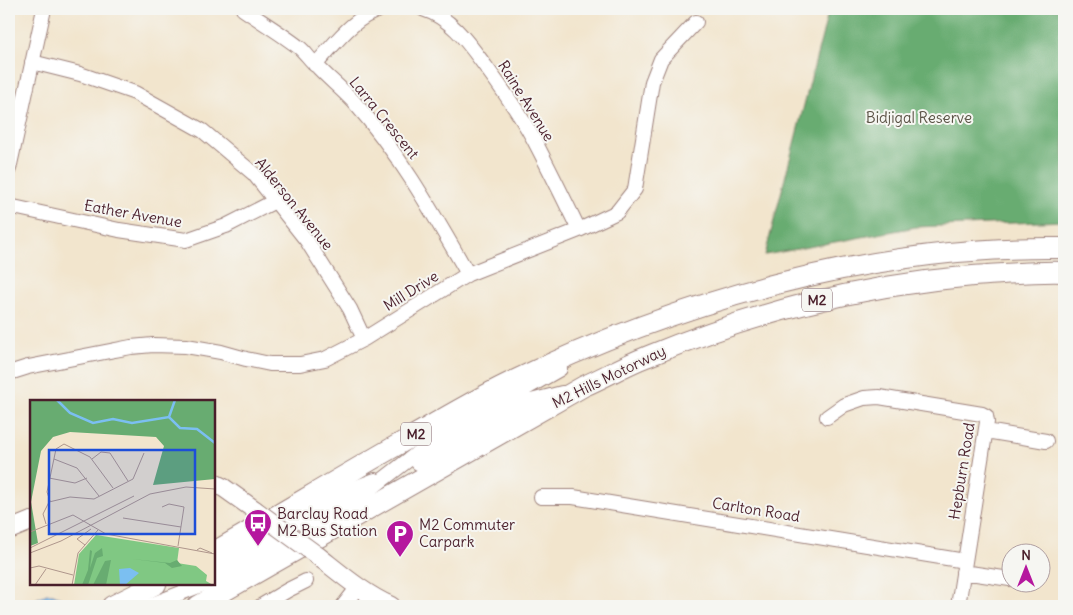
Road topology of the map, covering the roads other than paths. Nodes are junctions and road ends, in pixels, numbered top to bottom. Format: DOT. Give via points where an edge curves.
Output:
graph roads {
  1 [pos="44,9"];
  2 [pos="244,9"];
  3 [pos="381,9"];
  4 [pos="423,9"];
  5 [pos="696,22"];
  6 [pos="32,62"];
  7 [pos="315,65"];
  8 [pos="9,169"];
  9 [pos="275,201"];
  10 [pos="9,206"];
  11 [pos="579,230"];
  12 [pos="1064,248"];
  13 [pos="1064,272"];
  14 [pos="468,274"];
  15 [pos="626,332"];
  16 [pos="364,339"];
  17 [pos="9,373"];
  18 [pos="584,386"];
  19 [pos="827,417"];
  20 [pos="986,431"];
  21 [pos="1046,441"];
  22 [pos="390,474"];
  23 [pos="215,484"];
  24 [pos="541,497"];
  25 [pos="30,520"];
  26 [pos="9,530"];
  27 [pos="215,551"];
  28 [pos="964,566"];
  29 [pos="215,567"];
  30 [pos="1000,576"];
  31 [pos="215,580"];
  32 [pos="306,581"];
  33 [pos="154,585"];
  34 [pos="192,585"];
  35 [pos="201,585"];
  36 [pos="358,587"];
  37 [pos="181,593"];
  38 [pos="112,606"];
  39 [pos="148,606"];
  40 [pos="163,606"];
  41 [pos="198,606"];
  42 [pos="261,606"];
  43 [pos="343,606"];
  44 [pos="391,606"];
  45 [pos="958,606"];
  1 -- 6 [label="street"];
  2 -- 7 [label="street, Larra Crescent" via="301,50"];
  3 -- 7 [label="street" via="350,26"];
  4 -- 11 [label="street, Raine Avenue" via="443,18 457,30 507,95"];
  5 -- 11 [label="street, Mill Drive" via="661,59 652,82 635,189 617,212"];
  6 -- 8 [label="street"];
  6 -- 9 [label="street, Alderson Avenue" via="135,93 203,131 254,174"];
  7 -- 14 [label="street, Larra Crescent" via="347,94 386,141"];
  9 -- 10 [label="street, Eather Avenue" via="226,226 186,240 119,230"];
  9 -- 16 [label="street, Alderson Avenue" via="307,241 350,309"];
  11 -- 14 [label="street, Mill Drive"];
  12 -- 15 [label="highway, M2 Hills Motorway / M2" via="995,249 879,262 761,288"];
  13 -- 18 [label="highway, M2 Hills Motorway / M2" via="950,278 806,303 690,339"];
  14 -- 16 [label="street, Mill Drive"];
  15 -- 22 [label="street, M2" via="471,420"];
  15 -- 27 [label="highway, M2 Hills Motorway / M2" via="509,383"];
  16 -- 17 [label="street, Mill Drive" via="325,359 300,364 270,364 204,349 153,345"];
  18 -- 22 [label="street, M2" via="531,401 420,462"];
  18 -- 41 [label="highway, M2 Hills Motorway / M2"];
  19 -- 20 [label="street, Hepburn Road" via="844,404 879,397 982,414 986,416"];
  20 -- 21 [label="street"];
  20 -- 28 [label="street, Hepburn Road"];
  22 -- 29 [label="street, M2" via="357,487"];
  22 -- 31 [label="street, M2" via="363,495"];
  23 -- 36 [label="main road, bridge"];
  24 -- 28 [label="street, Carlton Road" via="574,497"];
  25 -- 26 [label="main road"];
  28 -- 30 [label="street, Carlton Road"];
  28 -- 45 [label="street, Hepburn Road"];
  32 -- 42 [label="street"];
  33 -- 38 [label="highway"];
  34 -- 37 [label="street"];
  35 -- 37 [label="street"];
  36 -- 43 [label="street"];
  36 -- 44 [label="main road"];
  37 -- 39 [label="street"];
  37 -- 40 [label="street"];
}
